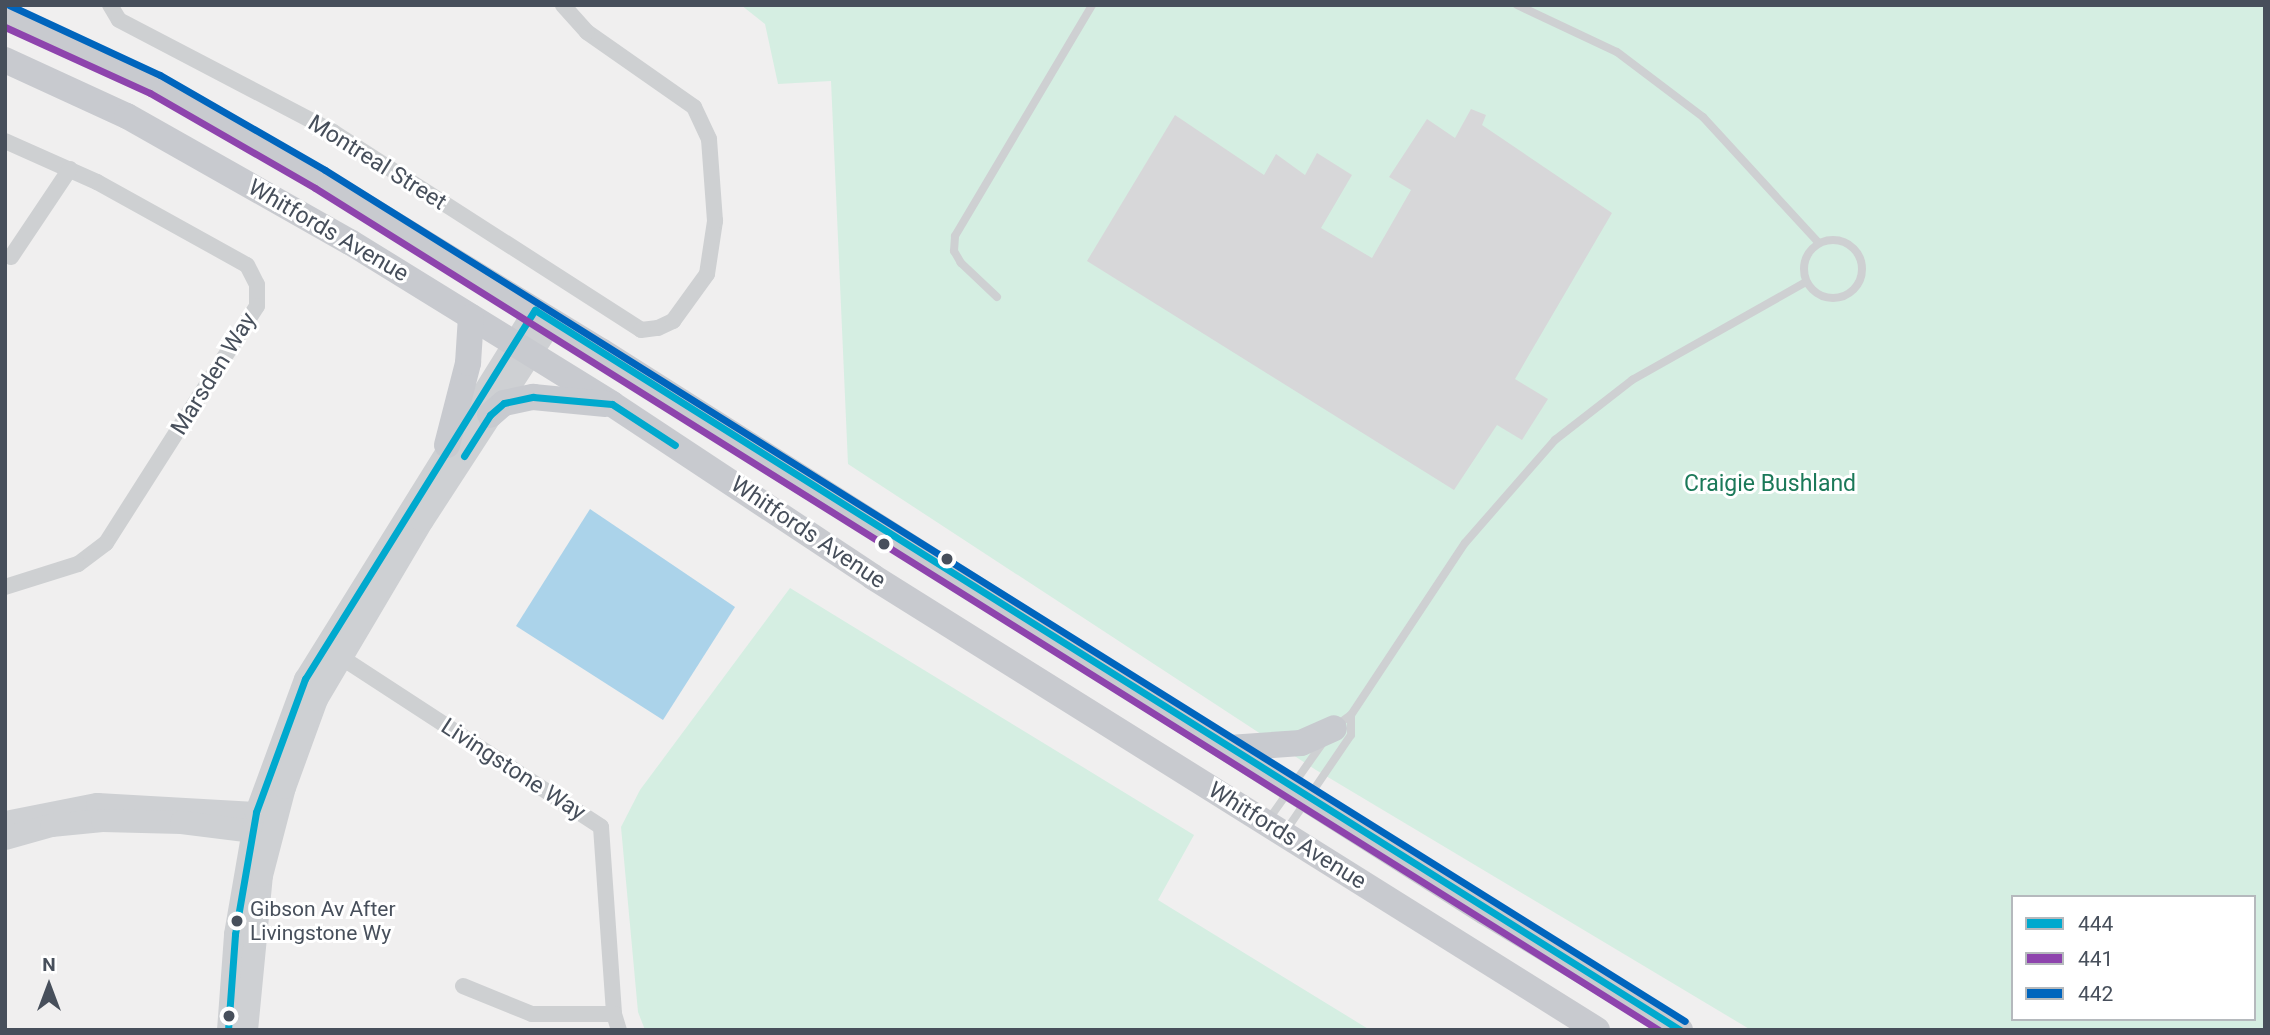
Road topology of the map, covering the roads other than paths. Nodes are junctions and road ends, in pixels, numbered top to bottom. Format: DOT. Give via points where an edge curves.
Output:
graph roads {
  1 [pos="110,5"];
  2 [pos="563,5"];
  3 [pos="1092,5"];
  4 [pos="1517,5"];
  5 [pos="5,15"];
  6 [pos="5,60"];
  7 [pos="5,141"];
  8 [pos="70,169"];
  9 [pos="1819,243"];
  10 [pos="11,257"];
  11 [pos="1806,282"];
  12 [pos="997,297"];
  13 [pos="543,316"];
  14 [pos="471,317"];
  15 [pos="522,348"];
  16 [pos="612,404"];
  17 [pos="490,415"];
  18 [pos="447,445"];
  19 [pos="5,587"];
  20 [pos="332,652"];
  21 [pos="1342,721"];
  22 [pos="1229,748"];
  23 [pos="1299,794"];
  24 [pos="264,822"];
  25 [pos="7,825"];
  26 [pos="1275,828"];
  27 [pos="463,986"];
  28 [pos="617,1022"];
  29 [pos="228,1030"];
  30 [pos="246,1030"];
  31 [pos="1597,1030"];
  32 [pos="1680,1030"];
  1 -- 2 [label="street, Montreal Street" via="119,20 332,132 641,330 673,321 707,274 715,220 709,139 694,107 587,32"];
  3 -- 12 [label="lane" via="955,236 954,251 961,263"];
  4 -- 9 [label="lane" via="1617,51 1703,117"];
  5 -- 13 [label="main road, Whitfords Avenue" via="155,84"];
  6 -- 14 [label="main road, Whitfords Avenue" via="186,147"];
  7 -- 8 [label="street, Marsden Way"];
  8 -- 10 [label="street"];
  8 -- 19 [label="street, Marsden Way" via="247,265 257,285 257,306 106,543 78,564"];
  9 -- 11 [label="lane" via="1805,260"];
  9 -- 11 [label="lane" via="1844,241 1855,248 1863,272 1850,294 1838,298 1825,298"];
  11 -- 21 [label="lane" via="1632,380 1555,440 1465,544"];
  13 -- 15 [label="main road"];
  13 -- 22 [label="main road, Whitfords Avenue"];
  14 -- 15 [label="main road, Whitfords Avenue"];
  14 -- 18 [label="main road" via="468,363"];
  15 -- 16 [label="main road, Whitfords Avenue"];
  15 -- 17 [label="main road"];
  15 -- 18 [label="main road"];
  16 -- 17 [label="main road" via="533,397 503,403"];
  16 -- 26 [label="main road, Whitfords Avenue" via="873,577"];
  17 -- 20 [label="main road"];
  18 -- 20 [label="main road"];
  20 -- 24 [label="main road" via="302,687"];
  20 -- 28 [label="street, Livingstone Way" via="601,827"];
  21 -- 22 [label="main road" via="1301,743"];
  21 -- 23 [label="lane"];
  21 -- 23 [label="lane" via="1351,735"];
  22 -- 23 [label="main road, Whitfords Avenue"];
  23 -- 26 [label="lane"];
  23 -- 26 [label="lane"];
  23 -- 32 [label="main road, Whitfords Avenue"];
  24 -- 25 [label="main road" via="97,804"];
  24 -- 29 [label="main road" via="235,934"];
  24 -- 30 [label="main road"];
  26 -- 31 [label="main road, Whitfords Avenue"];
  27 -- 28 [label="street" via="532,1014"];
}
